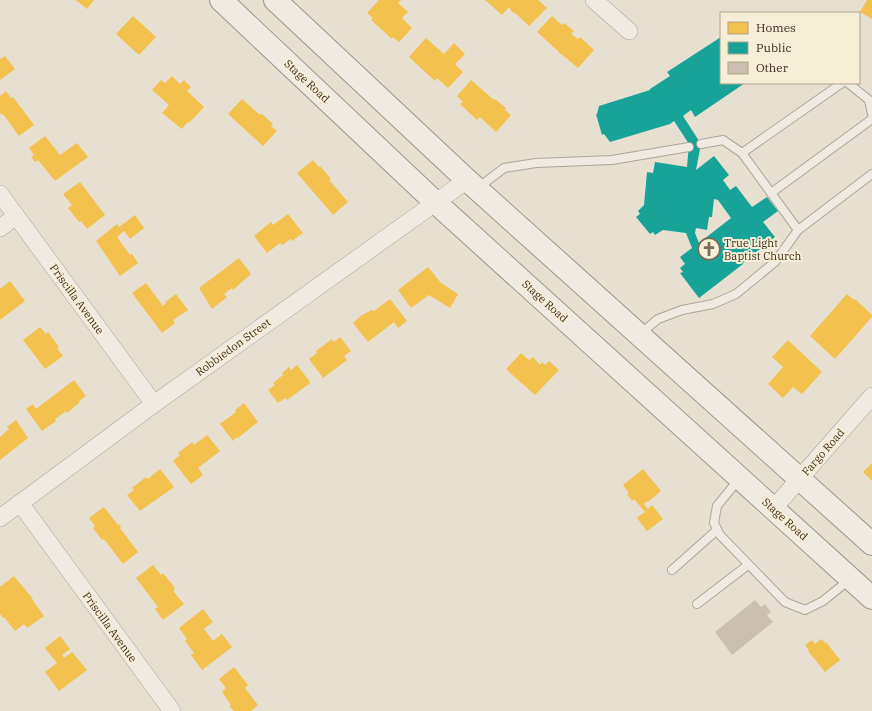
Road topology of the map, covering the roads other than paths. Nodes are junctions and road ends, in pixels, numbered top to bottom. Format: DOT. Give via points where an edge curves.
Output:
graph roads {
  1 [pos="275,0"];
  2 [pos="594,0"];
  3 [pos="229,3"];
  4 [pos="629,31"];
  5 [pos="841,84"];
  6 [pos="849,84"];
  7 [pos="872,114"];
  8 [pos="872,120"];
  9 [pos="701,144"];
  10 [pos="689,147"];
  11 [pos="742,153"];
  12 [pos="872,174"];
  13 [pos="472,184"];
  14 [pos="771,193"];
  15 [pos="0,194"];
  16 [pos="435,202"];
  17 [pos="16,216"];
  18 [pos="0,228"];
  19 [pos="798,230"];
  20 [pos="640,334"];
  21 [pos="872,396"];
  22 [pos="154,404"];
  23 [pos="740,478"];
  24 [pos="800,478"];
  25 [pos="20,503"];
  26 [pos="774,509"];
  27 [pos="0,518"];
  28 [pos="717,530"];
  29 [pos="872,544"];
  30 [pos="748,565"];
  31 [pos="672,570"];
  32 [pos="851,579"];
  33 [pos="872,598"];
  34 [pos="697,604"];
  35 [pos="172,711"];
  1 -- 13 [label="main road"];
  2 -- 4 [label="street"];
  3 -- 16 [label="main road, Stage Road"];
  5 -- 11 [label="lane"];
  6 -- 7 [label="lane" via="869,100"];
  8 -- 14 [label="lane"];
  9 -- 11 [label="lane" via="723,140"];
  10 -- 13 [label="lane" via="612,160 536,163 504,168"];
  11 -- 14 [label="lane"];
  12 -- 19 [label="lane"];
  13 -- 16 [label="street, Robbiedon Street"];
  13 -- 20 [label="main road"];
  14 -- 19 [label="lane"];
  15 -- 17 [label="street, Priscilla Avenue"];
  16 -- 22 [label="street, Robbiedon Street"];
  16 -- 23 [label="main road, Stage Road"];
  17 -- 18 [label="street"];
  17 -- 22 [label="street, Priscilla Avenue"];
  19 -- 20 [label="lane" via="775,262 736,294 713,304 682,310 658,319"];
  20 -- 24 [label="main road"];
  21 -- 24 [label="street, Fargo Road"];
  22 -- 25 [label="street, Robbiedon Street"];
  23 -- 26 [label="main road, Stage Road"];
  23 -- 28 [label="lane" via="717,506 714,523"];
  24 -- 26 [label="street, Fargo Road"];
  24 -- 29 [label="main road"];
  25 -- 27 [label="street, Robbiedon Street"];
  25 -- 35 [label="street, Priscilla Avenue"];
  26 -- 32 [label="main road, Stage Road"];
  28 -- 30 [label="lane"];
  28 -- 31 [label="lane"];
  30 -- 32 [label="lane" via="785,602 805,610 823,601"];
  30 -- 34 [label="lane"];
  32 -- 33 [label="main road, Stage Road"];
}
